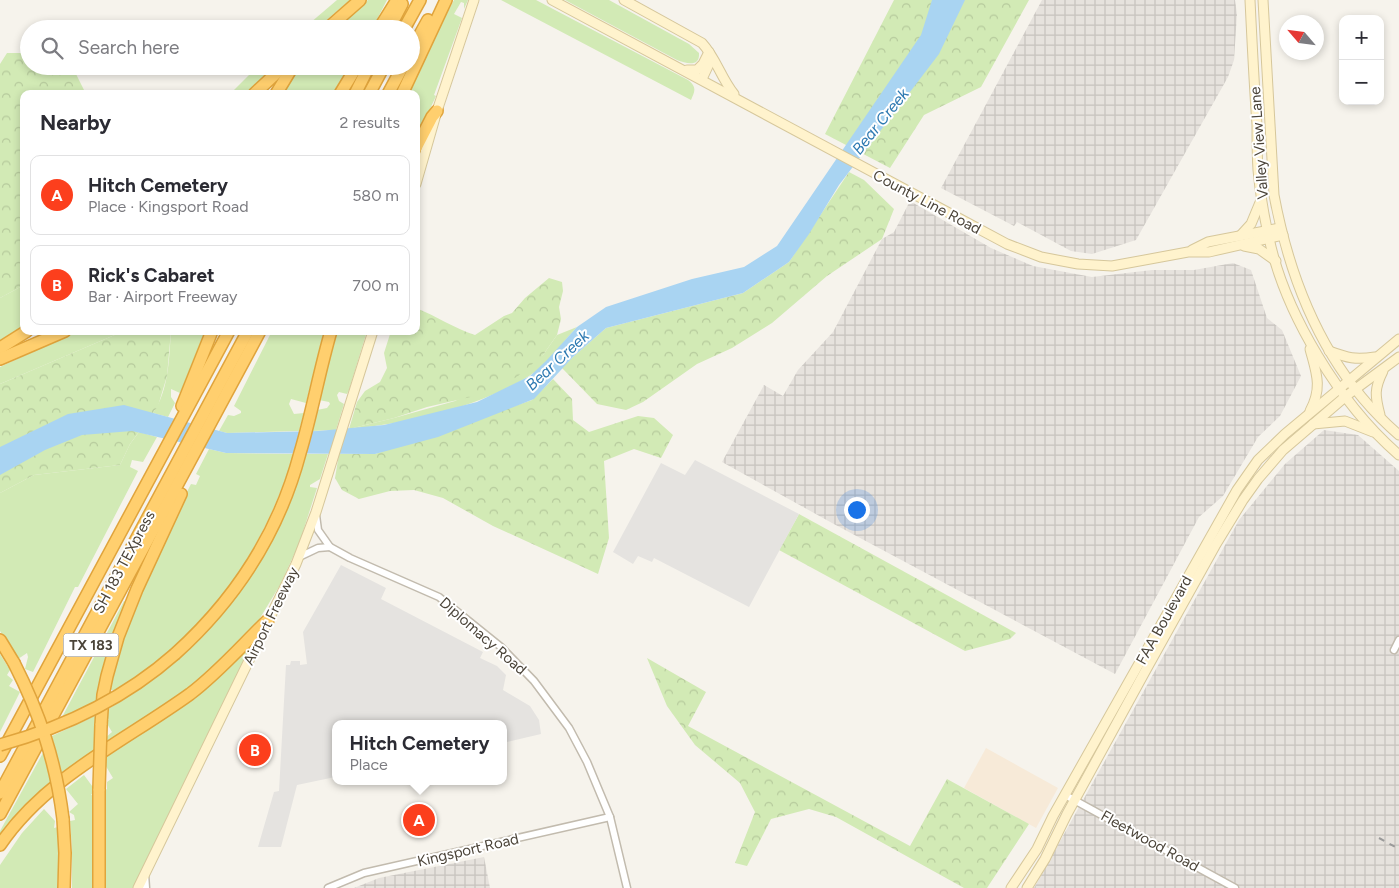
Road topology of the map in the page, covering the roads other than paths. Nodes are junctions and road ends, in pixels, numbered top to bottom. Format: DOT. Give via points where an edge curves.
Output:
graph roads {
  1 [pos="360,0"];
  2 [pos="397,0"];
  3 [pos="404,0"];
  4 [pos="420,0"];
  5 [pos="426,0"];
  6 [pos="439,0"];
  7 [pos="446,0"];
  8 [pos="474,0"];
  9 [pos="552,0"];
  10 [pos="624,0"];
  11 [pos="1250,0"];
  12 [pos="1263,0"];
  13 [pos="338,20"];
  14 [pos="385,20"];
  15 [pos="394,20"];
  16 [pos="409,20"];
  17 [pos="416,20"];
  18 [pos="420,35"];
  19 [pos="1266,49"];
  20 [pos="1252,51"];
  21 [pos="709,52"];
  22 [pos="420,56"];
  23 [pos="686,70"];
  24 [pos="274,75"];
  25 [pos="288,75"];
  26 [pos="352,75"];
  27 [pos="364,75"];
  28 [pos="379,75"];
  29 [pos="386,75"];
  30 [pos="398,75"];
  31 [pos="411,75"];
  32 [pos="706,81"];
  33 [pos="258,90"];
  34 [pos="278,90"];
  35 [pos="342,90"];
  36 [pos="357,90"];
  37 [pos="371,90"];
  38 [pos="378,90"];
  39 [pos="390,90"];
  40 [pos="404,90"];
  41 [pos="736,97"];
  42 [pos="437,111"];
  43 [pos="420,140"];
  44 [pos="420,170"];
  45 [pos="1262,197"];
  46 [pos="1281,231"];
  47 [pos="1268,235"];
  48 [pos="1239,241"];
  49 [pos="1276,261"];
  50 [pos="21,335"];
  51 [pos="56,335"];
  52 [pos="212,335"];
  53 [pos="228,335"];
  54 [pos="239,335"];
  55 [pos="246,335"];
  56 [pos="258,335"];
  57 [pos="330,335"];
  58 [pos="372,335"];
  59 [pos="1307,336"];
  60 [pos="1399,339"];
  61 [pos="0,348"];
  62 [pos="1329,350"];
  63 [pos="1378,356"];
  64 [pos="1399,357"];
  65 [pos="0,359"];
  66 [pos="1384,369"];
  67 [pos="1349,379"];
  68 [pos="1340,388"];
  69 [pos="1356,389"];
  70 [pos="1346,396"];
  71 [pos="205,405"];
  72 [pos="1310,412"];
  73 [pos="1381,418"];
  74 [pos="1313,424"];
  75 [pos="1375,433"];
  76 [pos="1399,435"];
  77 [pos="1399,455"];
  78 [pos="172,474"];
  79 [pos="316,512"];
  80 [pos="330,547"];
  81 [pos="298,558"];
  82 [pos="1191,580"];
  83 [pos="268,620"];
  84 [pos="0,640"];
  85 [pos="1399,640"];
  86 [pos="1394,650"];
  87 [pos="1126,696"];
  88 [pos="0,745"];
  89 [pos="0,756"];
  90 [pos="0,778"];
  91 [pos="0,793"];
  92 [pos="1065,795"];
  93 [pos="1076,801"];
  94 [pos="0,814"];
  95 [pos="610,818"];
  96 [pos="0,845"];
  97 [pos="145,873"];
  98 [pos="1014,884"];
  99 [pos="1028,887"];
  100 [pos="64,888"];
  101 [pos="98,888"];
  102 [pos="138,888"];
  103 [pos="146,888"];
  104 [pos="328,888"];
  105 [pos="627,888"];
  106 [pos="1235,888"];
  1 -- 13 [label="highway"];
  2 -- 14 [label="highway"];
  3 -- 15 [label="highway"];
  4 -- 16 [label="highway"];
  5 -- 17 [label="highway"];
  6 -- 18 [label="highway"];
  7 -- 22 [label="highway"];
  8 -- 42 [label="main road"];
  9 -- 23 [label="main road, County Line Road"];
  10 -- 21 [label="main road" via="702,43"];
  11 -- 20 [label="main road, Valley View Lane"];
  12 -- 19 [label="main road, Valley View Lane"];
  19 -- 20 [label="main road"];
  19 -- 46 [label="main road, Valley View Lane" via="1272,174"];
  20 -- 45 [label="main road, Valley View Lane"];
  21 -- 23 [label="main road" via="697,70"];
  21 -- 32 [label="main road" via="715,66"];
  21 -- 41 [label="main road"];
  23 -- 32 [label="main road, County Line Road"];
  24 -- 33 [label="highway"];
  25 -- 34 [label="highway"];
  26 -- 35 [label="highway"];
  27 -- 36 [label="highway"];
  28 -- 37 [label="highway"];
  29 -- 38 [label="highway"];
  30 -- 39 [label="highway"];
  31 -- 40 [label="highway"];
  32 -- 41 [label="main road, County Line Road"];
  41 -- 48 [label="main road, County Line Road" via="1007,244 1041,257 1112,266 1188,252 1209,252"];
  42 -- 43 [label="highway"];
  42 -- 44 [label="main road"];
  45 -- 47 [label="main road, Valley View Lane"];
  45 -- 48 [label="main road" via="1257,213"];
  46 -- 47 [label="main road, County Line Road"];
  46 -- 62 [label="main road, Valley View Lane" via="1303,300"];
  47 -- 48 [label="main road, County Line Road"];
  47 -- 49 [label="main road, Valley View Lane"];
  48 -- 49 [label="main road"];
  49 -- 59 [label="main road, Valley View Lane"];
  50 -- 61 [label="highway"];
  51 -- 65 [label="highway"];
  52 -- 71 [label="highway"];
  53 -- 71 [label="highway, TX 183"];
  54 -- 71 [label="highway, SH 183 TEXpress"];
  55 -- 71 [label="highway, SH 183 TEXpress"];
  56 -- 71 [label="highway, TX 183" via="239,370"];
  57 -- 88 [label="highway, bridge" via="293,478 267,538 234,591 200,630 159,668 117,697 59,726"];
  58 -- 79 [label="main road, Airport Freeway"];
  59 -- 68 [label="main road, Valley View Lane"];
  59 -- 72 [label="main road" via="1318,382"];
  60 -- 63 [label="main road, FAA Boulevard"];
  62 -- 63 [label="main road" via="1348,359"];
  62 -- 67 [label="main road, Valley View Lane"];
  63 -- 67 [label="main road, FAA Boulevard"];
  64 -- 66 [label="main road, FAA Boulevard"];
  66 -- 69 [label="main road, FAA Boulevard"];
  66 -- 73 [label="main road" via="1375,394"];
  67 -- 68 [label="main road, FAA Boulevard"];
  67 -- 69 [label="main road, Valley View Lane"];
  68 -- 70 [label="main road, Valley View Lane"];
  68 -- 72 [label="main road, FAA Boulevard"];
  69 -- 70 [label="main road, FAA Boulevard"];
  69 -- 73 [label="main road, Valley View Lane"];
  70 -- 74 [label="main road, FAA Boulevard"];
  70 -- 75 [label="main road, Valley View Lane"];
  71 -- 78 [label="highway"];
  71 -- 78 [label="highway, SH 183 TEXpress"];
  71 -- 78 [label="highway, TX 183" via="176,430"];
  72 -- 82 [label="main road, FAA Boulevard" via="1258,460 1222,514"];
  73 -- 76 [label="main road, Valley View Lane"];
  74 -- 75 [label="main road" via="1345,421"];
  74 -- 82 [label="main road, FAA Boulevard" via="1283,450 1258,479"];
  75 -- 77 [label="main road, Valley View Lane"];
  78 -- 89 [label="highway, TX 183"];
  78 -- 90 [label="highway, SH 183 TEXpress"];
  78 -- 91 [label="highway, SH 183 TEXpress"];
  78 -- 94 [label="highway, TX 183"];
  78 -- 101 [label="highway, bridge" via="146,571 118,637 103,694"];
  79 -- 80 [label="street" via="318,530"];
  79 -- 81 [label="main road, Airport Freeway"];
  80 -- 81 [label="street" via="318,548"];
  80 -- 95 [label="street, Diplomacy Road" via="439,597 501,647 534,681 569,728"];
  81 -- 83 [label="main road, Airport Freeway"];
  82 -- 87 [label="main road, FAA Boulevard"];
  83 -- 96 [label="highway" via="193,692 110,746 52,789 19,820"];
  83 -- 97 [label="main road, Airport Freeway"];
  84 -- 100 [label="highway, bridge" via="27,689 55,769 63,819"];
  85 -- 86 [label="street"];
  87 -- 92 [label="main road, FAA Boulevard"];
  87 -- 93 [label="main road, FAA Boulevard"];
  92 -- 93 [label="street, Fleetwood Road"];
  92 -- 98 [label="main road, FAA Boulevard" via="1037,849"];
  93 -- 99 [label="main road, FAA Boulevard"];
  93 -- 106 [label="street, Fleetwood Road"];
  95 -- 104 [label="street, Kingsport Road" via="364,873"];
  95 -- 105 [label="street, Diplomacy Road"];
  97 -- 102 [label="main road, Airport Freeway"];
  97 -- 103 [label="street"];
  98 -- 99 [label="main road"];
}
